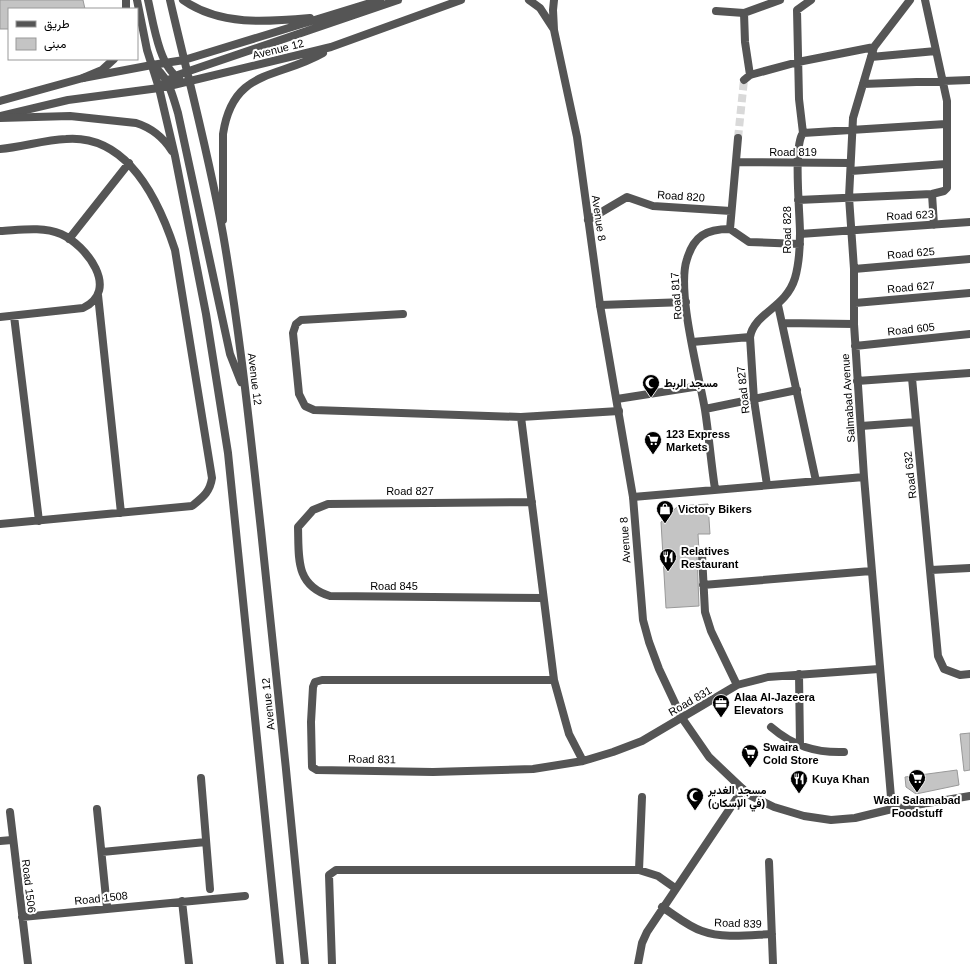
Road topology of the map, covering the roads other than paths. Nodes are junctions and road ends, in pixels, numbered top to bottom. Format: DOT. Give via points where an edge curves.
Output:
graph roads {
  1 [pos="137,0"];
  2 [pos="148,0"];
  3 [pos="170,0"];
  4 [pos="183,0"];
  5 [pos="380,0"];
  6 [pos="398,0"];
  7 [pos="461,0"];
  8 [pos="529,0"];
  9 [pos="554,0"];
  10 [pos="780,0"];
  11 [pos="811,0"];
  12 [pos="910,0"];
  13 [pos="925,0"];
  14 [pos="716,11"];
  15 [pos="744,13"];
  16 [pos="334,14"];
  17 [pos="554,30"];
  18 [pos="331,47"];
  19 [pos="874,47"];
  20 [pos="936,51"];
  21 [pos="871,57"];
  22 [pos="113,60"];
  23 [pos="184,60"];
  24 [pos="798,62"];
  25 [pos="166,63"];
  26 [pos="152,65"];
  27 [pos="188,72"];
  28 [pos="175,76"];
  29 [pos="83,78"];
  30 [pos="970,80"];
  31 [pos="191,82"];
  32 [pos="943,82"];
  33 [pos="168,84"];
  34 [pos="863,84"];
  35 [pos="159,88"];
  36 [pos="0,101"];
  37 [pos="0,117"];
  38 [pos="946,124"];
  39 [pos="853,130"];
  40 [pos="803,133"];
  41 [pos="738,138"];
  42 [pos="0,149"];
  43 [pos="175,156"];
  44 [pos="736,162"];
  45 [pos="129,163"];
  46 [pos="798,164"];
  47 [pos="946,164"];
  48 [pos="850,167"];
  49 [pos="932,194"];
  50 [pos="849,197"];
  51 [pos="798,200"];
  52 [pos="731,211"];
  53 [pos="588,220"];
  54 [pos="970,222"];
  55 [pos="934,225"];
  56 [pos="730,229"];
  57 [pos="850,230"];
  58 [pos="0,231"];
  59 [pos="222,232"];
  60 [pos="800,234"];
  61 [pos="69,239"];
  62 [pos="800,244"];
  63 [pos="970,259"];
  64 [pos="854,269"];
  65 [pos="970,293"];
  66 [pos="98,295"];
  67 [pos="686,302"];
  68 [pos="855,303"];
  69 [pos="600,305"];
  70 [pos="778,305"];
  71 [pos="403,314"];
  72 [pos="14,316"];
  73 [pos="0,317"];
  74 [pos="783,323"];
  75 [pos="854,324"];
  76 [pos="970,334"];
  77 [pos="750,337"];
  78 [pos="692,342"];
  79 [pos="855,346"];
  80 [pos="970,373"];
  81 [pos="912,378"];
  82 [pos="857,381"];
  83 [pos="700,386"];
  84 [pos="797,390"];
  85 [pos="246,394"];
  86 [pos="618,399"];
  87 [pos="754,400"];
  88 [pos="705,409"];
  89 [pos="619,411"];
  90 [pos="521,417"];
  91 [pos="916,422"];
  92 [pos="861,426"];
  93 [pos="864,477"];
  94 [pos="816,481"];
  95 [pos="767,485"];
  96 [pos="715,489"];
  97 [pos="633,497"];
  98 [pos="532,502"];
  99 [pos="121,513"];
  100 [pos="39,521"];
  101 [pos="0,524"];
  102 [pos="298,527"];
  103 [pos="702,555"];
  104 [pos="970,568"];
  105 [pos="931,570"];
  106 [pos="871,571"];
  107 [pos="703,585"];
  108 [pos="543,598"];
  109 [pos="879,669"];
  110 [pos="799,674"];
  111 [pos="970,674"];
  112 [pos="554,680"];
  113 [pos="738,685"];
  114 [pos="682,718"];
  115 [pos="771,727"];
  116 [pos="800,746"];
  117 [pos="844,752"];
  118 [pos="583,761"];
  119 [pos="201,778"];
  120 [pos="743,789"];
  121 [pos="970,796"];
  122 [pos="642,797"];
  123 [pos="97,809"];
  124 [pos="892,809"];
  125 [pos="10,812"];
  126 [pos="12,840"];
  127 [pos="0,842"];
  128 [pos="206,842"];
  129 [pos="102,852"];
  130 [pos="769,862"];
  131 [pos="639,870"];
  132 [pos="675,888"];
  133 [pos="210,889"];
  134 [pos="245,896"];
  135 [pos="182,901"];
  136 [pos="662,907"];
  137 [pos="107,908"];
  138 [pos="22,917"];
  139 [pos="772,934"];
  140 [pos="28,964"];
  141 [pos="189,964"];
  142 [pos="280,964"];
  143 [pos="305,964"];
  144 [pos="332,964"];
  145 [pos="638,964"];
  146 [pos="773,964"];
  1 -- 26 [label="street"];
  2 -- 25 [label="street"];
  3 -- 23 [label="street"];
  4 -- 16 [label="street" via="197,9 227,19 288,20"];
  5 -- 16 [label="street, Avenue 12"];
  6 -- 27 [label="street"];
  7 -- 18 [label="street, Avenue 12"];
  8 -- 17 [label="street, Avenue 8" via="540,8"];
  9 -- 17 [label="street, Avenue 8"];
  10 -- 15 [label="street"];
  11 -- 24 [label="street, Road 828" via="797,10"];
  12 -- 19 [label="street, Salmabad Avenue"];
  13 -- 20 [label="street"];
  14 -- 15 [label="street"];
  15 -- 24 [label="street" via="747,77"];
  16 -- 23 [label="street, Avenue 12"];
  17 -- 53 [label="street, Avenue 8" via="577,137"];
  18 -- 31 [label="street, Avenue 12"];
  18 -- 59 [label="street" via="319,55 263,76 244,89 232,103 222,134"];
  19 -- 21 [label="street, Salmabad Avenue"];
  19 -- 24 [label="street"];
  20 -- 21 [label="street"];
  20 -- 32 [label="street"];
  21 -- 34 [label="street, Salmabad Avenue"];
  22 -- 29 [label="street" via="102,70"];
  23 -- 25 [label="street, Avenue 12"];
  23 -- 27 [label="street"];
  24 -- 40 [label="street, Road 828"];
  25 -- 26 [label="street, Avenue 12"];
  25 -- 28 [label="street"];
  26 -- 29 [label="street"];
  26 -- 33 [label="street" via="161,72"];
  26 -- 35 [label="street, Avenue 12"];
  27 -- 28 [label="street"];
  27 -- 31 [label="street"];
  28 -- 31 [label="street"];
  28 -- 33 [label="street"];
  29 -- 36 [label="street"];
  30 -- 32 [label="street"];
  31 -- 33 [label="street"];
  31 -- 59 [label="street, Avenue 12"];
  32 -- 34 [label="street"];
  32 -- 38 [label="street" via="947,101"];
  33 -- 35 [label="street"];
  33 -- 85 [label="street" via="178,113 230,354"];
  34 -- 39 [label="street, Salmabad Avenue" via="853,118"];
  35 -- 37 [label="street" via="68,100"];
  35 -- 43 [label="street, Avenue 12"];
  37 -- 43 [label="street" via="70,116 136,123 160,136"];
  38 -- 39 [label="street"];
  38 -- 47 [label="street"];
  39 -- 40 [label="street"];
  39 -- 48 [label="street, Salmabad Avenue"];
  40 -- 46 [label="street, Road 828" via="800,137"];
  41 -- 44 [label="street"];
  42 -- 45 [label="street" via="67,138 101,144"];
  43 -- 142 [label="street, Avenue 12" via="206,314 228,453"];
  44 -- 46 [label="street, Road 819"];
  44 -- 52 [label="street"];
  45 -- 61 [label="street"];
  45 -- 99 [label="street" via="157,204 175,250 212,478 205,496 192,506"];
  46 -- 48 [label="street, Road 819"];
  46 -- 51 [label="street, Road 828"];
  47 -- 48 [label="street, Road 819"];
  47 -- 49 [label="street" via="947,188"];
  48 -- 50 [label="street, Salmabad Avenue"];
  49 -- 50 [label="street"];
  49 -- 55 [label="street"];
  50 -- 51 [label="street"];
  50 -- 57 [label="street, Salmabad Avenue"];
  51 -- 60 [label="street, Road 828"];
  52 -- 53 [label="street, Road 820" via="653,206 627,197"];
  52 -- 56 [label="street"];
  53 -- 69 [label="street, Avenue 8"];
  54 -- 55 [label="street, Road 623"];
  55 -- 57 [label="street, Road 623"];
  56 -- 62 [label="street" via="749,242"];
  56 -- 67 [label="street, Road 817" via="706,232 691,248 684,273"];
  57 -- 60 [label="street, Road 623"];
  57 -- 64 [label="street, Salmabad Avenue"];
  58 -- 61 [label="street" via="40,229"];
  59 -- 85 [label="street, Avenue 12"];
  60 -- 62 [label="street, Road 828"];
  61 -- 66 [label="street" via="86,252 92,261 100,281"];
  62 -- 70 [label="street, Road 828" via="794,280"];
  63 -- 64 [label="street, Road 625"];
  64 -- 68 [label="street, Salmabad Avenue"];
  65 -- 68 [label="street, Road 627"];
  66 -- 72 [label="street" via="83,308"];
  66 -- 99 [label="street"];
  67 -- 69 [label="street"];
  67 -- 78 [label="street, Road 817"];
  68 -- 75 [label="street, Salmabad Avenue"];
  69 -- 86 [label="street, Avenue 8"];
  70 -- 74 [label="street"];
  70 -- 77 [label="street" via="751,328"];
  71 -- 90 [label="street" via="301,320 296,324 293,333 300,394 305,406 314,410"];
  72 -- 73 [label="street"];
  72 -- 100 [label="street"];
  74 -- 75 [label="street"];
  74 -- 84 [label="street"];
  75 -- 79 [label="street, Salmabad Avenue"];
  76 -- 79 [label="street, Road 605"];
  77 -- 78 [label="street"];
  77 -- 87 [label="street, Road 827"];
  78 -- 83 [label="street, Road 817"];
  79 -- 82 [label="street, Salmabad Avenue"];
  80 -- 81 [label="street"];
  81 -- 82 [label="street"];
  81 -- 91 [label="street, Road 632"];
  82 -- 92 [label="street, Salmabad Avenue"];
  83 -- 86 [label="street"];
  83 -- 88 [label="street, Road 817"];
  84 -- 87 [label="street"];
  84 -- 94 [label="street"];
  85 -- 143 [label="street, Avenue 12"];
  86 -- 89 [label="street, Avenue 8"];
  87 -- 88 [label="street"];
  87 -- 95 [label="street, Road 827"];
  88 -- 96 [label="street, Road 817"];
  89 -- 90 [label="street"];
  89 -- 97 [label="street, Avenue 8"];
  90 -- 98 [label="street"];
  91 -- 92 [label="street"];
  91 -- 105 [label="street, Road 632"];
  92 -- 93 [label="street, Salmabad Avenue"];
  93 -- 94 [label="street"];
  93 -- 106 [label="street, Salmabad Avenue"];
  94 -- 95 [label="street"];
  95 -- 96 [label="street"];
  96 -- 97 [label="street"];
  97 -- 114 [label="street, Avenue 8" via="643,620 659,669"];
  98 -- 102 [label="street, Road 827" via="337,503 313,510"];
  98 -- 108 [label="street"];
  99 -- 100 [label="street"];
  100 -- 101 [label="street"];
  102 -- 108 [label="street, Road 845" via="301,573 316,591 330,596"];
  103 -- 107 [label="street"];
  104 -- 105 [label="street"];
  105 -- 111 [label="street, Road 632" via="940,664 944,670 952,673"];
  106 -- 107 [label="street"];
  106 -- 109 [label="street, Salmabad Avenue"];
  107 -- 113 [label="street" via="705,612 711,631"];
  108 -- 112 [label="street"];
  109 -- 110 [label="street, Road 831"];
  109 -- 124 [label="street, Salmabad Avenue"];
  110 -- 113 [label="street, Road 831" via="768,677"];
  110 -- 116 [label="street"];
  112 -- 118 [label="street" via="569,734"];
  112 -- 118 [label="street, Road 831" via="315,682 311,722 312,767 317,770 449,771 533,769"];
  113 -- 114 [label="street, Road 831"];
  114 -- 118 [label="street, Road 831" via="642,741"];
  114 -- 120 [label="street, Avenue 8" via="709,757"];
  115 -- 116 [label="street"];
  116 -- 117 [label="street" via="829,752"];
  119 -- 128 [label="street"];
  120 -- 124 [label="street, Avenue 8" via="749,795 774,807 804,816 831,820 855,818"];
  120 -- 132 [label="street" via="708,844"];
  121 -- 124 [label="street, Avenue 8"];
  122 -- 131 [label="street"];
  123 -- 129 [label="street"];
  125 -- 126 [label="street, Road 1506"];
  126 -- 127 [label="street"];
  126 -- 138 [label="street, Road 1506"];
  128 -- 129 [label="street"];
  128 -- 133 [label="street"];
  129 -- 137 [label="street"];
  130 -- 139 [label="street, Road 839"];
  131 -- 132 [label="street" via="658,876"];
  131 -- 144 [label="street" via="336,870 329,875"];
  132 -- 136 [label="street"];
  134 -- 135 [label="street, Road 1508"];
  135 -- 137 [label="street, Road 1508"];
  135 -- 141 [label="street"];
  136 -- 139 [label="street, Road 839" via="701,931 717,935"];
  136 -- 145 [label="street" via="642,943"];
  137 -- 138 [label="street, Road 1508"];
  138 -- 140 [label="street, Road 1506"];
  139 -- 146 [label="street, Road 839"];
}
